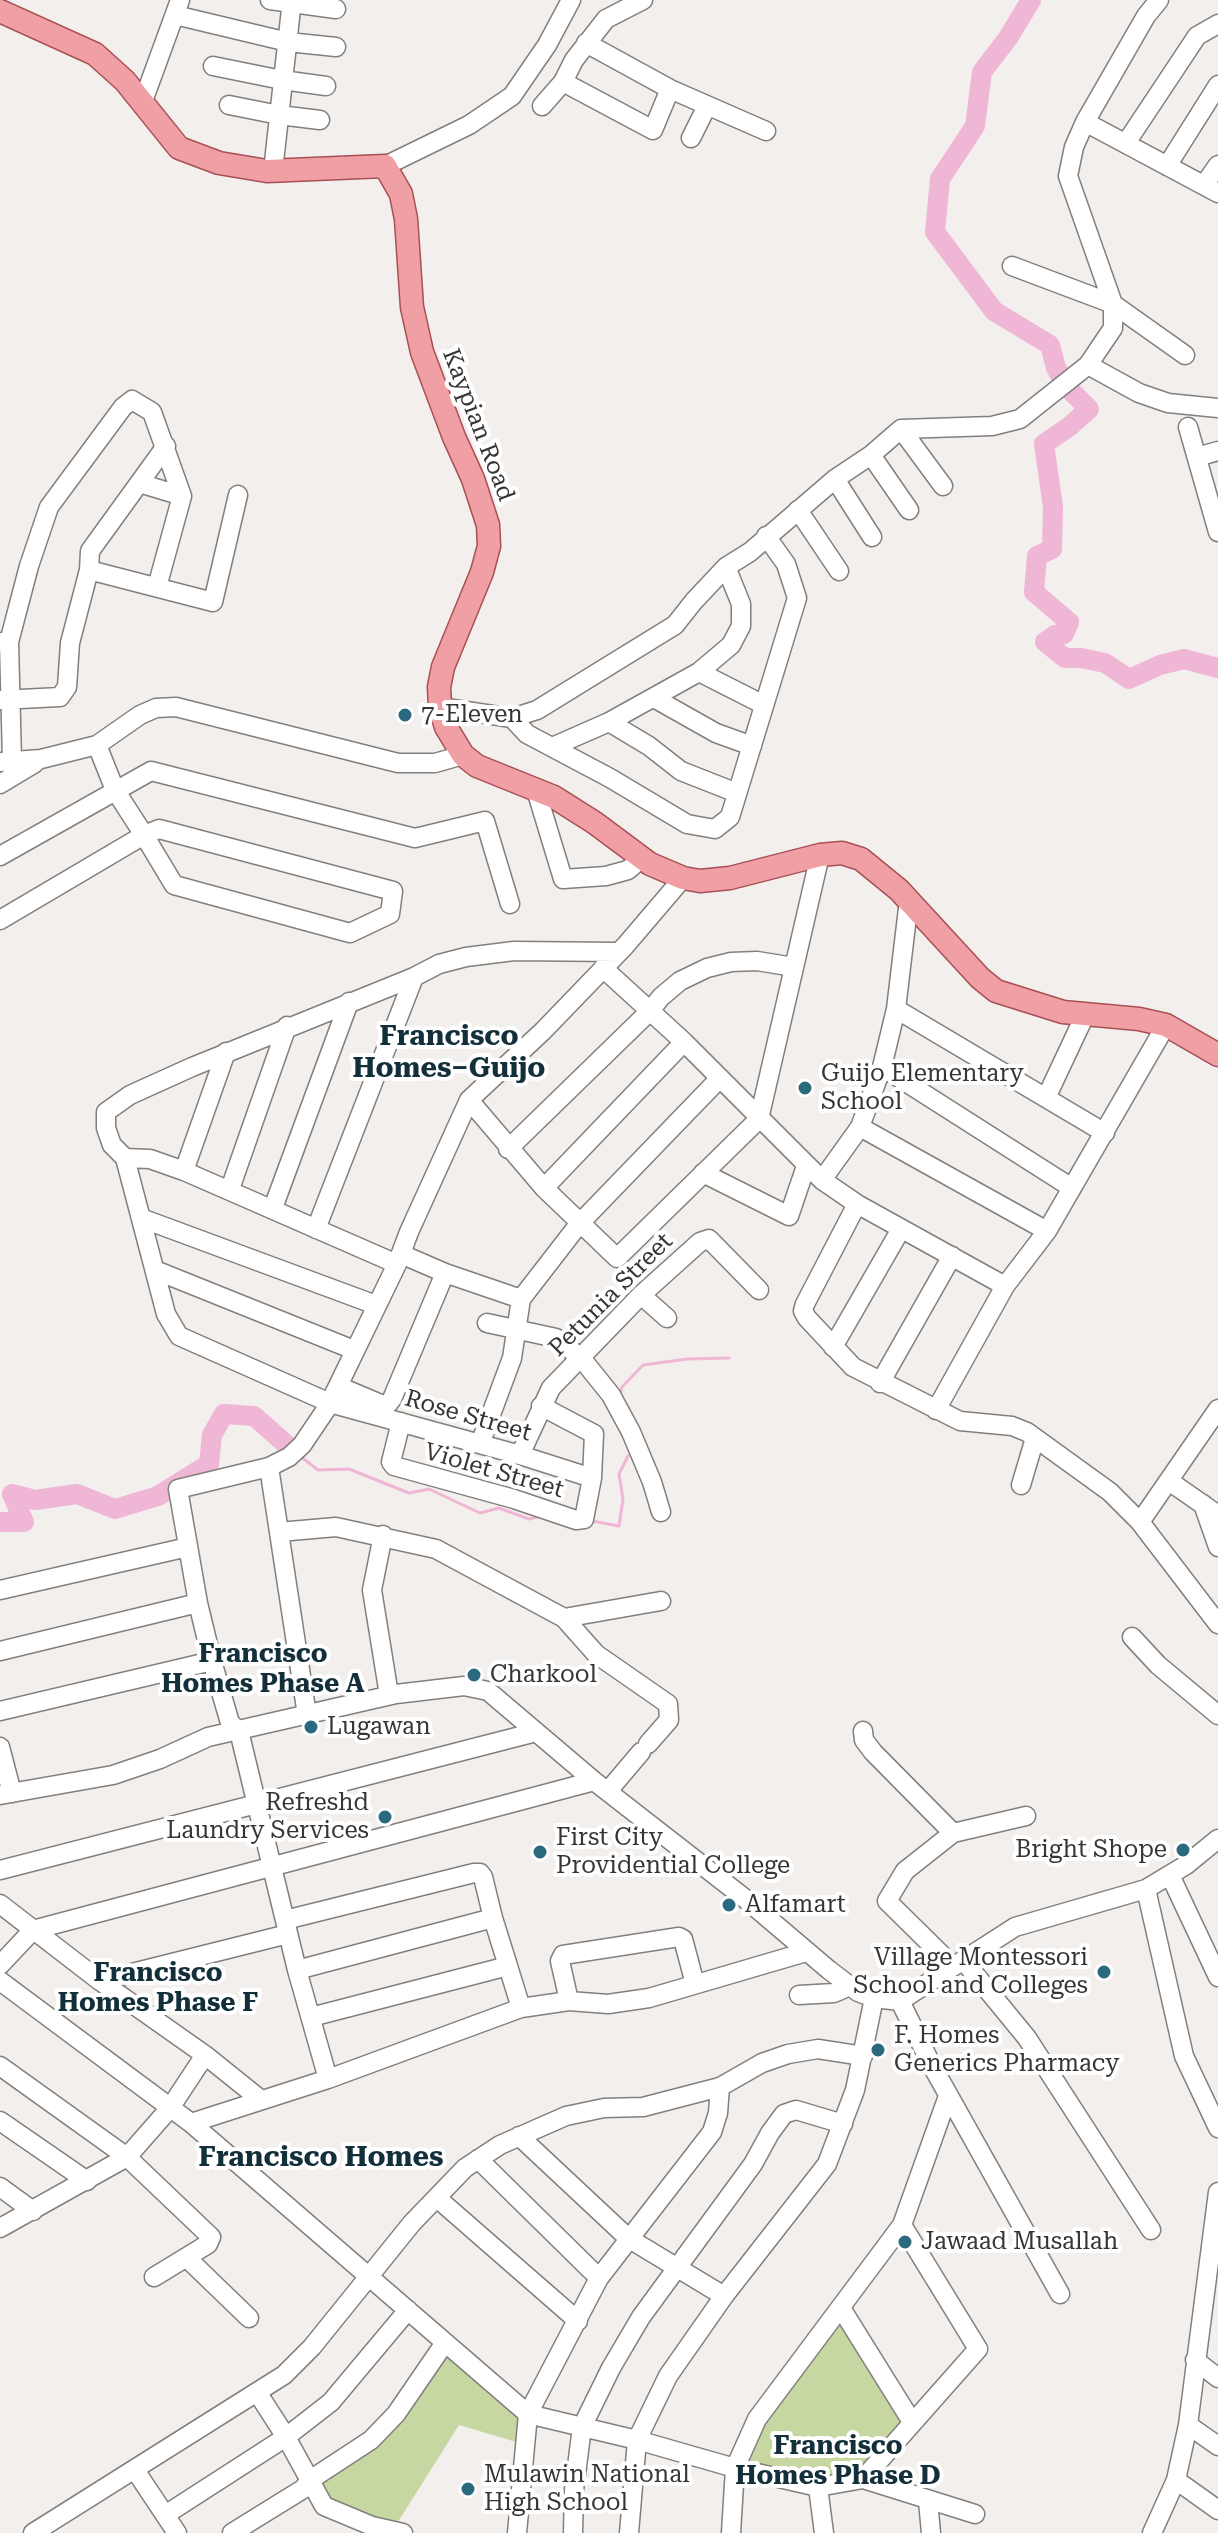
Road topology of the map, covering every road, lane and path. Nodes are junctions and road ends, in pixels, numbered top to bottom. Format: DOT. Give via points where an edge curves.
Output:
graph roads {
  1 [pos="270,0"];
  2 [pos="571,0"];
  3 [pos="643,0"];
  4 [pos="1159,0"];
  5 [pos="292,2"];
  6 [pos="178,7"];
  7 [pos="336,9"];
  8 [pos="0,11"];
  9 [pos="1218,24"];
  10 [pos="288,42"];
  11 [pos="586,43"];
  12 [pos="547,45"];
  13 [pos="336,47"];
  14 [pos="574,60"];
  15 [pos="213,66"];
  16 [pos="282,80"];
  17 [pos="563,82"];
  18 [pos="1218,85"];
  19 [pos="326,86"];
  20 [pos="670,89"];
  21 [pos="142,104"];
  22 [pos="229,105"];
  23 [pos="542,106"];
  24 [pos="707,106"];
  25 [pos="279,115"];
  26 [pos="320,120"];
  27 [pos="1085,122"];
  28 [pos="766,131"];
  29 [pos="691,138"];
  30 [pos="1126,143"];
  31 [pos="1218,165"];
  32 [pos="385,166"];
  33 [pos="1167,166"];
  34 [pos="273,171"];
  35 [pos="1211,189"];
  36 [pos="1012,266"];
  37 [pos="1113,304"];
  38 [pos="1185,355"];
  39 [pos="1088,365"];
  40 [pos="1218,408"];
  41 [pos="1188,427"];
  42 [pos="901,429"];
  43 [pos="166,446"];
  44 [pos="1218,451"];
  45 [pos="871,455"];
  46 [pos="1197,457"];
  47 [pos="835,479"];
  48 [pos="139,483"];
  49 [pos="943,486"];
  50 [pos="238,495"];
  51 [pos="182,496"];
  52 [pos="1213,503"];
  53 [pos="798,510"];
  54 [pos="909,510"];
  55 [pos="1218,532"];
  56 [pos="766,536"];
  57 [pos="872,537"];
  58 [pos="726,567"];
  59 [pos="89,570"];
  60 [pos="839,571"];
  61 [pos="157,587"];
  62 [pos="4,642"];
  63 [pos="699,672"];
  64 [pos="654,698"];
  65 [pos="6,700"];
  66 [pos="764,705"];
  67 [pos="440,707"];
  68 [pos="512,718"];
  69 [pos="609,722"];
  70 [pos="97,745"];
  71 [pos="752,746"];
  72 [pos="552,747"];
  73 [pos="463,755"];
  74 [pos="41,759"];
  75 [pos="6,762"];
  76 [pos="0,784"];
  77 [pos="115,790"];
  78 [pos="536,790"];
  79 [pos="737,793"];
  80 [pos="144,835"];
  81 [pos="820,855"];
  82 [pos="0,856"];
  83 [pos="642,858"];
  84 [pos="683,878"];
  85 [pos="909,900"];
  86 [pos="510,904"];
  87 [pos="0,920"];
  88 [pos="618,952"];
  89 [pos="794,967"];
  90 [pos="603,968"];
  91 [pos="414,977"];
  92 [pos="349,1002"];
  93 [pos="896,1009"];
  94 [pos="650,1011"];
  95 [pos="1085,1015"];
  96 [pos="1166,1025"];
  97 [pos="287,1026"];
  98 [pos="684,1042"];
  99 [pos="226,1052"];
  100 [pos="1218,1055"];
  101 [pos="882,1067"];
  102 [pos="720,1078"];
  103 [pos="1046,1098"];
  104 [pos="469,1100"];
  105 [pos="759,1119"];
  106 [pos="860,1127"];
  107 [pos="1105,1133"];
  108 [pos="508,1149"];
  109 [pos="125,1158"];
  110 [pos="806,1166"];
  111 [pos="184,1171"];
  112 [pos="703,1173"];
  113 [pos="822,1180"];
  114 [pos="544,1188"];
  115 [pos="1072,1188"];
  116 [pos="230,1189"];
  117 [pos="857,1204"];
  118 [pos="273,1208"];
  119 [pos="141,1218"];
  120 [pos="579,1224"];
  121 [pos="316,1229"];
  122 [pos="901,1229"];
  123 [pos="1047,1231"];
  124 [pos="952,1256"];
  125 [pos="399,1259"];
  126 [pos="155,1270"];
  127 [pos="445,1273"];
  128 [pos="1005,1286"];
  129 [pos="759,1290"];
  130 [pos="641,1295"];
  131 [pos="521,1299"];
  132 [pos="376,1305"];
  133 [pos="667,1318"];
  134 [pos="487,1323"];
  135 [pos="517,1330"];
  136 [pos="833,1347"];
  137 [pos="354,1350"];
  138 [pos="582,1359"];
  139 [pos="880,1383"];
  140 [pos="338,1386"];
  141 [pos="330,1403"];
  142 [pos="541,1406"];
  143 [pos="1218,1409"];
  144 [pos="936,1410"];
  145 [pos="401,1422"];
  146 [pos="1211,1435"];
  147 [pos="1035,1438"];
  148 [pos="480,1444"];
  149 [pos="520,1455"];
  150 [pos="269,1467"];
  151 [pos="592,1478"];
  152 [pos="1169,1481"];
  153 [pos="1021,1485"];
  154 [pos="1210,1510"];
  155 [pos="661,1512"];
  156 [pos="1140,1522"];
  157 [pos="279,1532"];
  158 [pos="383,1535"];
  159 [pos="188,1547"];
  160 [pos="1218,1547"];
  161 [pos="0,1590"];
  162 [pos="661,1601"];
  163 [pos="198,1603"];
  164 [pos="564,1618"];
  165 [pos="1218,1624"];
  166 [pos="1132,1637"];
  167 [pos="0,1651"];
  168 [pos="212,1661"];
  169 [pos="389,1695"];
  170 [pos="0,1711"];
  171 [pos="307,1715"];
  172 [pos="1218,1715"];
  173 [pos="239,1731"];
  174 [pos="863,1731"];
  175 [pos="536,1732"];
  176 [pos="0,1747"];
  177 [pos="601,1786"];
  178 [pos="6,1794"];
  179 [pos="256,1804"];
  180 [pos="1026,1816"];
  181 [pos="953,1833"];
  182 [pos="1218,1839"];
  183 [pos="272,1866"];
  184 [pos="0,1870"];
  185 [pos="1170,1875"];
  186 [pos="1146,1889"];
  187 [pos="0,1904"];
  188 [pos="493,1918"];
  189 [pos="287,1927"];
  190 [pos="33,1930"];
  191 [pos="806,1952"];
  192 [pos="958,1963"];
  193 [pos="0,1965"];
  194 [pos="508,1966"];
  195 [pos="297,1970"];
  196 [pos="1218,1977"];
  197 [pos="0,1981"];
  198 [pos="100,1981"];
  199 [pos="695,1984"];
  200 [pos="850,1986"];
  201 [pos="799,1995"];
  202 [pos="874,1998"];
  203 [pos="569,2001"];
  204 [pos="900,2001"];
  205 [pos="521,2008"];
  206 [pos="311,2017"];
  207 [pos="205,2055"];
  208 [pos="863,2056"];
  209 [pos="0,2066"];
  210 [pos="328,2079"];
  211 [pos="720,2087"];
  212 [pos="948,2096"];
  213 [pos="261,2100"];
  214 [pos="170,2108"];
  215 [pos="0,2121"];
  216 [pos="191,2123"];
  217 [pos="843,2124"];
  218 [pos="1218,2128"];
  219 [pos="519,2136"];
  220 [pos="127,2157"];
  221 [pos="478,2159"];
  222 [pos="87,2181"];
  223 [pos="0,2187"];
  224 [pos="1218,2192"];
  225 [pos="437,2198"];
  226 [pos="33,2211"];
  227 [pos="902,2225"];
  228 [pos="0,2228"];
  229 [pos="1151,2230"];
  230 [pos="628,2238"];
  231 [pos="188,2259"];
  232 [pos="678,2266"];
  233 [pos="154,2277"];
  234 [pos="368,2278"];
  235 [pos="599,2278"];
  236 [pos="1060,2294"];
  237 [pos="724,2296"];
  238 [pos="841,2308"];
  239 [pos="408,2310"];
  240 [pos="249,2318"];
  241 [pos="578,2321"];
  242 [pos="444,2344"];
  243 [pos="1195,2360"];
  244 [pos="1218,2378"];
  245 [pos="257,2392"];
  246 [pos="528,2414"];
  247 [pos="912,2422"];
  248 [pos="1188,2425"];
  249 [pos="582,2427"];
  250 [pos="286,2437"];
  251 [pos="637,2440"];
  252 [pos="1218,2446"];
  253 [pos="735,2468"];
  254 [pos="135,2470"];
  255 [pos="863,2479"];
  256 [pos="310,2480"];
  257 [pos="1176,2480"];
  258 [pos="818,2487"];
  259 [pos="928,2501"];
  260 [pos="1218,2510"];
  261 [pos="975,2514"];
  262 [pos="165,2515"];
  263 [pos="46,2530"];
  264 [pos="177,2533"];
  265 [pos="232,2533"];
  266 [pos="403,2533"];
  267 [pos="517,2533"];
  268 [pos="573,2533"];
  269 [pos="629,2533"];
  270 [pos="731,2533"];
  271 [pos="824,2533"];
  272 [pos="931,2533"];
  273 [pos="1152,2533"];
  1 -- 5 [label="street"];
  2 -- 12 [label="street"];
  3 -- 11 [label="street" via="606,19"];
  4 -- 27 [label="street"];
  5 -- 7 [label="street"];
  5 -- 10 [label="street"];
  6 -- 10 [label="street"];
  6 -- 21 [label="street"];
  8 -- 21 [label="main road" via="95,54"];
  9 -- 30 [label="street" via="1197,36"];
  10 -- 13 [label="street"];
  10 -- 16 [label="street"];
  11 -- 14 [label="street"];
  11 -- 20 [label="street"];
  12 -- 14 [label="street"];
  12 -- 32 [label="street" via="512,96 469,125"];
  14 -- 17 [label="street"];
  15 -- 16 [label="street"];
  16 -- 19 [label="street"];
  16 -- 25 [label="street"];
  17 -- 20 [label="street" via="653,130"];
  17 -- 23 [label="street"];
  18 -- 33 [label="street"];
  20 -- 24 [label="street"];
  21 -- 34 [label="main road" via="179,148 219,163"];
  22 -- 25 [label="street"];
  24 -- 28 [label="street"];
  24 -- 29 [label="street"];
  25 -- 26 [label="street"];
  25 -- 34 [label="street"];
  27 -- 30 [label="street"];
  27 -- 37 [label="street" via="1068,176"];
  30 -- 33 [label="street"];
  31 -- 35 [label="street"];
  32 -- 34 [label="main road"];
  32 -- 67 [label="main road, Kaypian Road" via="401,194 406,219 412,307 422,352 488,525 482,572 443,667"];
  33 -- 35 [label="street"];
  36 -- 37 [label="street"];
  37 -- 38 [label="street"];
  37 -- 39 [label="street" via="1113,328"];
  39 -- 40 [label="street" via="1168,403"];
  39 -- 42 [label="street" via="1020,419 992,426"];
  41 -- 46 [label="street"];
  42 -- 45 [label="street"];
  42 -- 49 [label="street"];
  43 -- 48 [label="street"];
  43 -- 51 [label="street"];
  43 -- 62 [label="street" via="152,412 132,400 123,407 49,507"];
  44 -- 46 [label="street"];
  45 -- 47 [label="street"];
  45 -- 54 [label="street"];
  46 -- 52 [label="street"];
  47 -- 53 [label="street"];
  47 -- 57 [label="street"];
  48 -- 51 [label="street"];
  48 -- 59 [label="street" via="90,551"];
  50 -- 61 [label="street" via="213,602"];
  51 -- 61 [label="street"];
  52 -- 55 [label="street"];
  53 -- 56 [label="street"];
  53 -- 60 [label="street"];
  56 -- 58 [label="street"];
  56 -- 66 [label="street" via="786,564 797,598"];
  58 -- 63 [label="street" via="741,604 741,626 731,645"];
  58 -- 68 [label="street" via="675,625 537,710"];
  59 -- 61 [label="street"];
  59 -- 65 [label="street" via="70,643 67,687 60,697"];
  62 -- 65 [label="street"];
  63 -- 64 [label="street"];
  63 -- 66 [label="street"];
  64 -- 69 [label="street"];
  64 -- 71 [label="street" via="716,733"];
  65 -- 75 [label="street"];
  66 -- 71 [label="street"];
  67 -- 68 [label="street"];
  67 -- 73 [label="main road, Kaypian Road"];
  68 -- 72 [label="street" via="527,734"];
  69 -- 72 [label="street"];
  69 -- 79 [label="street" via="681,771"];
  70 -- 73 [label="street" via="140,715 176,707 398,763 435,763"];
  70 -- 74 [label="street"];
  70 -- 77 [label="street"];
  71 -- 79 [label="street"];
  72 -- 79 [label="street" via="687,824 715,829 730,817"];
  73 -- 78 [label="main road"];
  74 -- 75 [label="street"];
  74 -- 76 [label="street"];
  77 -- 80 [label="street"];
  77 -- 82 [label="street"];
  77 -- 86 [label="street" via="151,771 415,838 485,821"];
  78 -- 83 [label="main road" via="595,823"];
  78 -- 83 [label="street" via="563,879 617,873"];
  80 -- 80 [label="street" via="159,829 393,891 390,914 350,933 174,885"];
  80 -- 87 [label="street"];
  81 -- 84 [label="main road" via="730,878"];
  81 -- 85 [label="main road" via="842,853 861,859"];
  81 -- 89 [label="street"];
  83 -- 84 [label="main road"];
  84 -- 88 [label="street"];
  85 -- 93 [label="street"];
  85 -- 95 [label="main road" via="996,991"];
  88 -- 90 [label="street"];
  88 -- 91 [label="street" via="514,951 439,964"];
  89 -- 94 [label="street" via="757,961 707,968 680,981"];
  89 -- 105 [label="street"];
  90 -- 94 [label="street"];
  90 -- 104 [label="street"];
  91 -- 92 [label="street"];
  91 -- 121 [label="street"];
  92 -- 97 [label="street"];
  92 -- 118 [label="street"];
  93 -- 101 [label="street"];
  93 -- 103 [label="street"];
  94 -- 98 [label="street"];
  94 -- 108 [label="street"];
  95 -- 96 [label="main road"];
  95 -- 103 [label="street"];
  96 -- 100 [label="main road"];
  96 -- 107 [label="street"];
  97 -- 99 [label="street"];
  97 -- 116 [label="street"];
  98 -- 102 [label="street"];
  98 -- 114 [label="street"];
  99 -- 109 [label="street, Rose Street" via="106,1112 112,1145"];
  99 -- 111 [label="street"];
  101 -- 106 [label="street"];
  101 -- 115 [label="street"];
  102 -- 105 [label="street"];
  102 -- 120 [label="street"];
  103 -- 107 [label="street"];
  104 -- 108 [label="street"];
  104 -- 125 [label="street"];
  105 -- 110 [label="street"];
  105 -- 112 [label="street"];
  106 -- 113 [label="street"];
  106 -- 123 [label="street"];
  107 -- 115 [label="street"];
  108 -- 114 [label="street"];
  109 -- 111 [label="street" via="150,1159"];
  109 -- 119 [label="street, Rose Street"];
  110 -- 112 [label="street" via="789,1216"];
  110 -- 113 [label="street"];
  111 -- 116 [label="street"];
  112 -- 120 [label="street" via="617,1258"];
  113 -- 117 [label="street"];
  114 -- 120 [label="street"];
  115 -- 123 [label="street"];
  116 -- 118 [label="street"];
  117 -- 122 [label="street"];
  117 -- 136 [label="street" via="803,1311"];
  118 -- 121 [label="street"];
  119 -- 126 [label="street, Rose Street"];
  119 -- 132 [label="street"];
  120 -- 131 [label="street"];
  121 -- 125 [label="street"];
  122 -- 124 [label="street"];
  122 -- 136 [label="street"];
  123 -- 128 [label="street"];
  124 -- 128 [label="street"];
  124 -- 139 [label="street"];
  125 -- 127 [label="street"];
  125 -- 132 [label="street"];
  126 -- 137 [label="street"];
  126 -- 141 [label="street, Rose Street" via="166,1314 179,1336"];
  127 -- 131 [label="street"];
  127 -- 140 [label="street" via="388,1404"];
  128 -- 144 [label="street"];
  129 -- 130 [label="street, Petunia Street" via="706,1239"];
  130 -- 133 [label="street"];
  130 -- 138 [label="street, Petunia Street"];
  131 -- 135 [label="street"];
  132 -- 137 [label="street"];
  134 -- 135 [label="street"];
  135 -- 138 [label="street" via="556,1338"];
  135 -- 148 [label="street"];
  136 -- 139 [label="street"];
  137 -- 140 [label="street"];
  138 -- 142 [label="street, Petunia Street" via="551,1388"];
  138 -- 155 [label="street" via="611,1395 631,1432"];
  139 -- 144 [label="street"];
  140 -- 141 [label="street"];
  141 -- 145 [label="street, Rose Street"];
  141 -- 150 [label="street" via="302,1445"];
  142 -- 149 [label="street, Petunia Street"];
  142 -- 151 [label="street" via="594,1434"];
  143 -- 146 [label="street"];
  144 -- 147 [label="street" via="960,1421 1012,1426"];
  145 -- 148 [label="street, Rose Street"];
  145 -- 151 [label="street, Violet Street" via="394,1466 576,1520 586,1517"];
  146 -- 152 [label="street"];
  147 -- 153 [label="street"];
  147 -- 156 [label="street" via="1110,1492"];
  148 -- 149 [label="street, Rose Street"];
  149 -- 151 [label="street, Rose Street"];
  150 -- 157 [label="street"];
  150 -- 159 [label="street" via="178,1489"];
  152 -- 154 [label="street"];
  152 -- 156 [label="street"];
  154 -- 160 [label="street"];
  156 -- 165 [label="street"];
  157 -- 158 [label="street" via="336,1527"];
  157 -- 171 [label="street"];
  158 -- 164 [label="street" via="436,1549"];
  158 -- 169 [label="street" via="372,1590"];
  159 -- 161 [label="street"];
  159 -- 163 [label="street"];
  162 -- 164 [label="street"];
  163 -- 167 [label="street"];
  163 -- 168 [label="street"];
  164 -- 177 [label="street" via="596,1654 668,1704 669,1720"];
  166 -- 172 [label="street"];
  168 -- 170 [label="street"];
  168 -- 173 [label="street" via="230,1723"];
  169 -- 171 [label="street"];
  169 -- 175 [label="street" via="464,1686 488,1691"];
  171 -- 173 [label="street"];
  173 -- 178 [label="street" via="208,1737 113,1775"];
  173 -- 179 [label="street"];
  174 -- 181 [label="street" via="873,1752"];
  175 -- 177 [label="street"];
  175 -- 179 [label="street"];
  176 -- 178 [label="street"];
  177 -- 183 [label="street"];
  177 -- 191 [label="street"];
  179 -- 183 [label="street"];
  179 -- 184 [label="street"];
  180 -- 181 [label="street"];
  181 -- 192 [label="street" via="905,1871 887,1901"];
  182 -- 185 [label="street"];
  183 -- 189 [label="street"];
  183 -- 190 [label="street"];
  185 -- 186 [label="street"];
  185 -- 196 [label="street"];
  186 -- 192 [label="street" via="1015,1927"];
  186 -- 218 [label="street" via="1184,2056"];
  187 -- 190 [label="street"];
  188 -- 189 [label="street" via="483,1877 474,1873"];
  188 -- 194 [label="street"];
  188 -- 195 [label="street"];
  189 -- 195 [label="street"];
  189 -- 198 [label="street"];
  190 -- 193 [label="street"];
  190 -- 198 [label="street"];
  191 -- 199 [label="street"];
  191 -- 200 [label="street"];
  192 -- 204 [label="street"];
  192 -- 229 [label="street" via="1027,2038"];
  194 -- 205 [label="street"];
  194 -- 206 [label="street"];
  195 -- 206 [label="street"];
  197 -- 214 [label="street"];
  198 -- 207 [label="street"];
  199 -- 203 [label="street" via="608,2004"];
  199 -- 203 [label="street" via="679,1937 563,1955"];
  200 -- 201 [label="street" via="834,1993"];
  200 -- 202 [label="street"];
  202 -- 204 [label="street"];
  202 -- 208 [label="street"];
  203 -- 205 [label="street"];
  204 -- 212 [label="street"];
  205 -- 210 [label="street"];
  206 -- 210 [label="street"];
  207 -- 213 [label="street"];
  207 -- 214 [label="street"];
  208 -- 211 [label="street" via="818,2049 788,2054"];
  208 -- 217 [label="street"];
  209 -- 220 [label="street"];
  210 -- 213 [label="street"];
  211 -- 219 [label="street" via="643,2107 566,2116"];
  211 -- 230 [label="street" via="712,2132"];
  212 -- 227 [label="street"];
  212 -- 236 [label="street"];
  213 -- 216 [label="street"];
  214 -- 216 [label="street"];
  214 -- 220 [label="street"];
  215 -- 222 [label="street"];
  216 -- 234 [label="street"];
  217 -- 232 [label="street" via="796,2110 784,2114"];
  217 -- 237 [label="street" via="827,2164"];
  219 -- 221 [label="street"];
  219 -- 230 [label="street"];
  220 -- 222 [label="street"];
  220 -- 231 [label="street" via="211,2237"];
  221 -- 225 [label="street"];
  221 -- 235 [label="street"];
  222 -- 226 [label="street"];
  223 -- 226 [label="street"];
  224 -- 243 [label="street"];
  225 -- 234 [label="street"];
  225 -- 241 [label="street"];
  226 -- 228 [label="street"];
  227 -- 238 [label="street"];
  227 -- 247 [label="street" via="978,2349"];
  230 -- 232 [label="street"];
  230 -- 235 [label="street"];
  231 -- 233 [label="street"];
  231 -- 240 [label="street"];
  232 -- 237 [label="street"];
  232 -- 249 [label="street" via="641,2317"];
  234 -- 239 [label="street"];
  234 -- 245 [label="street" via="312,2347"];
  235 -- 241 [label="street"];
  237 -- 251 [label="street" via="668,2376"];
  238 -- 247 [label="street"];
  238 -- 253 [label="street" via="757,2419"];
  239 -- 242 [label="street"];
  239 -- 250 [label="street" via="331,2402"];
  241 -- 246 [label="street"];
  242 -- 246 [label="street"];
  242 -- 256 [label="street" via="371,2440"];
  243 -- 244 [label="street"];
  243 -- 248 [label="street"];
  245 -- 250 [label="street"];
  245 -- 254 [label="street"];
  246 -- 249 [label="street"];
  246 -- 267 [label="street"];
  247 -- 255 [label="street"];
  248 -- 252 [label="street"];
  248 -- 257 [label="street"];
  249 -- 251 [label="street"];
  249 -- 268 [label="street"];
  250 -- 256 [label="street"];
  250 -- 262 [label="street"];
  251 -- 253 [label="street"];
  251 -- 269 [label="street"];
  253 -- 258 [label="street"];
  253 -- 270 [label="street"];
  254 -- 262 [label="street"];
  254 -- 263 [label="street"];
  255 -- 258 [label="street"];
  255 -- 259 [label="street"];
  256 -- 265 [label="street"];
  256 -- 266 [label="street" via="324,2506"];
  257 -- 260 [label="street"];
  257 -- 273 [label="street"];
  258 -- 271 [label="street"];
  259 -- 261 [label="street"];
  259 -- 272 [label="street"];
  262 -- 264 [label="street"];
}
